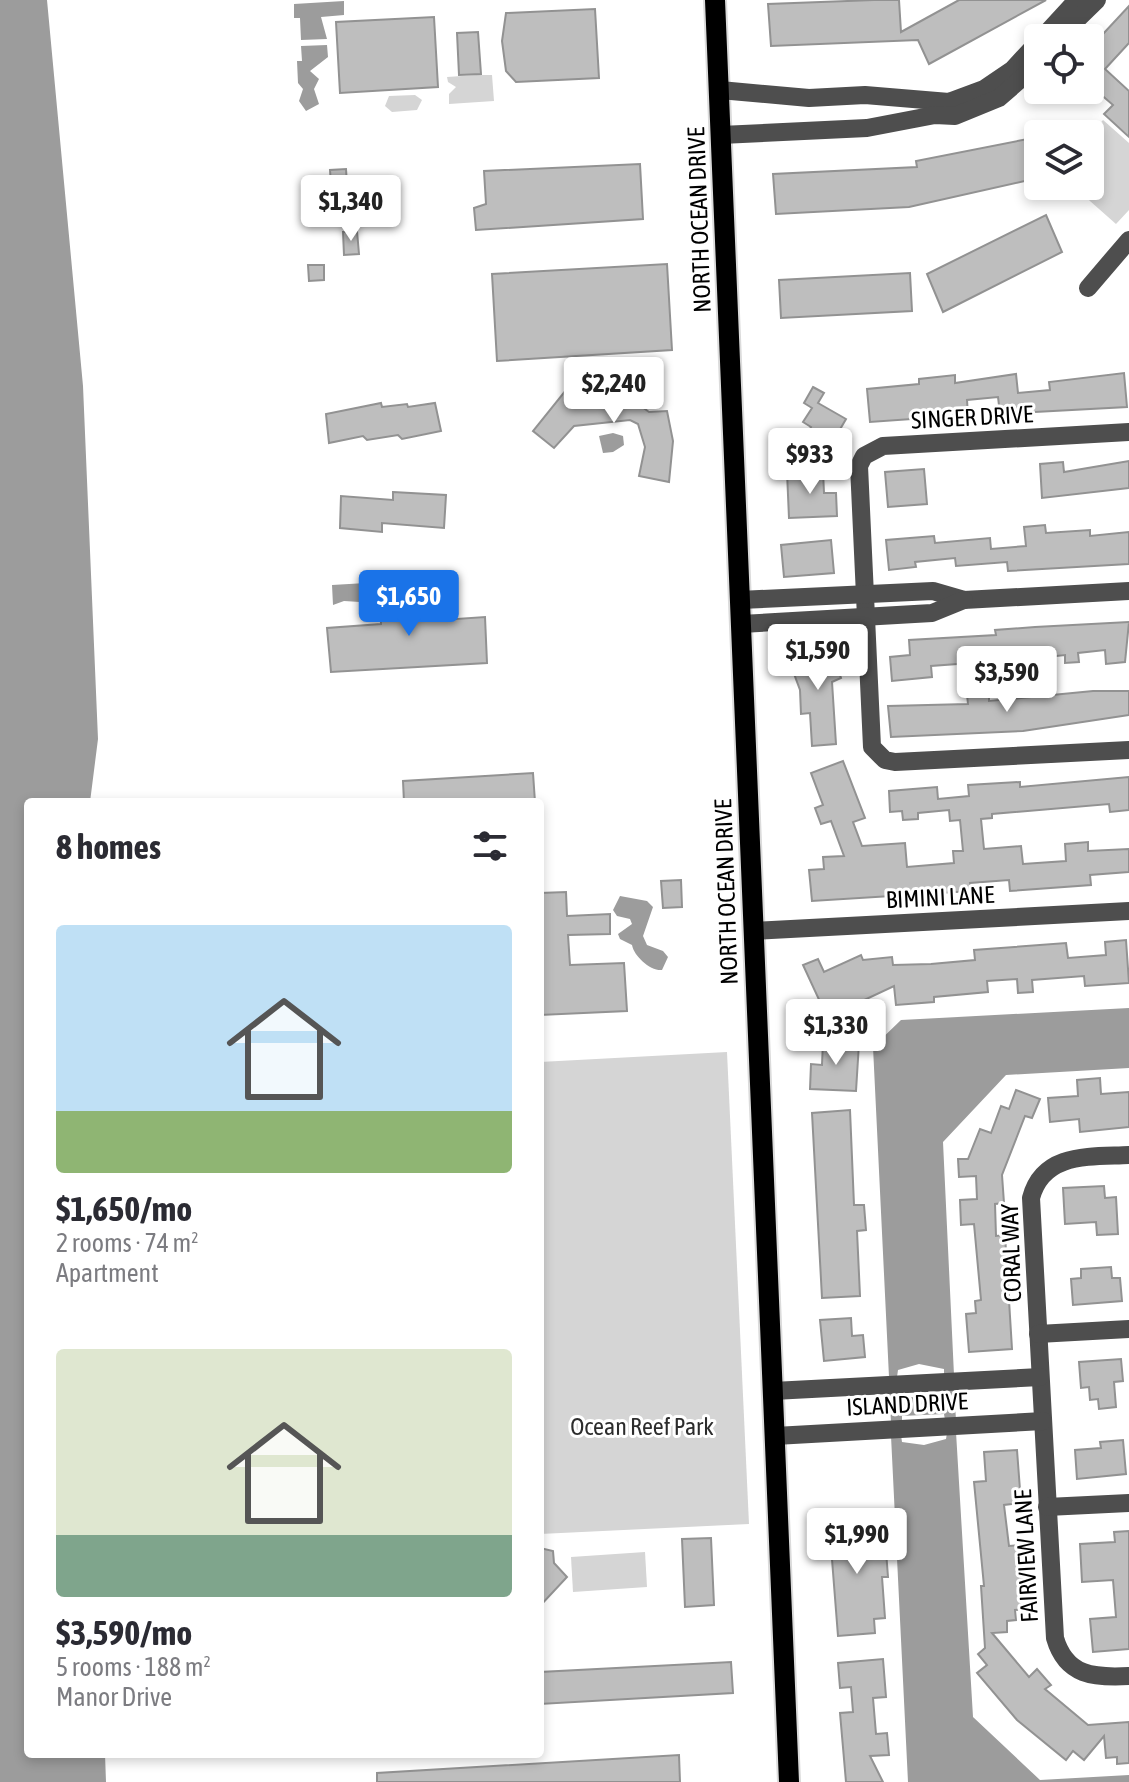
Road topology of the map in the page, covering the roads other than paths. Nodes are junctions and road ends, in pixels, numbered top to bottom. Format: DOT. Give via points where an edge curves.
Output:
graph roads {
  1 [pos="715,0"];
  2 [pos="1077,0"];
  3 [pos="1097,0"];
  4 [pos="1055,24"];
  5 [pos="1072,24"];
  6 [pos="1024,57"];
  7 [pos="1024,76"];
  8 [pos="720,90"];
  9 [pos="721,135"];
  10 [pos="1129,240"];
  11 [pos="1129,254"];
  12 [pos="1110,262"];
  13 [pos="1088,288"];
  14 [pos="1129,432"];
  15 [pos="1129,591"];
  16 [pos="864,595"];
  17 [pos="740,600"];
  18 [pos="964,600"];
  19 [pos="865,617"];
  20 [pos="741,624"];
  21 [pos="1129,750"];
  22 [pos="1129,911"];
  23 [pos="754,931"];
  24 [pos="1129,1155"];
  25 [pos="1129,1329"];
  26 [pos="1038,1334"];
  27 [pos="1040,1377"];
  28 [pos="773,1391"];
  29 [pos="1043,1421"];
  30 [pos="775,1436"];
  31 [pos="1129,1503"];
  32 [pos="1047,1507"];
  33 [pos="1129,1676"];
  34 [pos="789,1782"];
  1 -- 8 [label="main road, NORTH OCEAN DRIVE"];
  2 -- 4 [label="street"];
  3 -- 5 [label="street"];
  6 -- 8 [label="street" via="984,89 949,102"];
  7 -- 9 [label="street" via="999,98 955,116 867,128"];
  8 -- 9 [label="main road, NORTH OCEAN DRIVE"];
  9 -- 17 [label="main road, NORTH OCEAN DRIVE"];
  10 -- 12 [label="street"];
  11 -- 12 [label="street"];
  12 -- 13 [label="street"];
  14 -- 16 [label="street, SINGER DRIVE" via="873,449 859,466"];
  15 -- 18 [label="street"];
  16 -- 17 [label="street"];
  16 -- 18 [label="street" via="933,591"];
  16 -- 19 [label="street, SINGER DRIVE"];
  17 -- 20 [label="main road, NORTH OCEAN DRIVE"];
  18 -- 19 [label="street" via="932,613"];
  19 -- 20 [label="street"];
  19 -- 21 [label="street, SINGER DRIVE" via="870,737 885,760"];
  20 -- 23 [label="main road, NORTH OCEAN DRIVE"];
  22 -- 23 [label="street, BIMINI LANE"];
  23 -- 28 [label="main road, NORTH OCEAN DRIVE"];
  24 -- 26 [label="street, CORAL WAY" via="1064,1160 1047,1170 1034,1188"];
  25 -- 26 [label="street"];
  26 -- 27 [label="street, CORAL WAY"];
  27 -- 28 [label="street, ISLAND DRIVE"];
  27 -- 29 [label="street, FAIRVIEW LANE"];
  28 -- 30 [label="main road, NORTH OCEAN DRIVE"];
  29 -- 30 [label="street, ISLAND DRIVE"];
  29 -- 32 [label="street, FAIRVIEW LANE"];
  30 -- 34 [label="main road, NORTH OCEAN DRIVE"];
  31 -- 32 [label="street"];
  32 -- 33 [label="street, FAIRVIEW LANE" via="1058,1649 1081,1673"];
}
